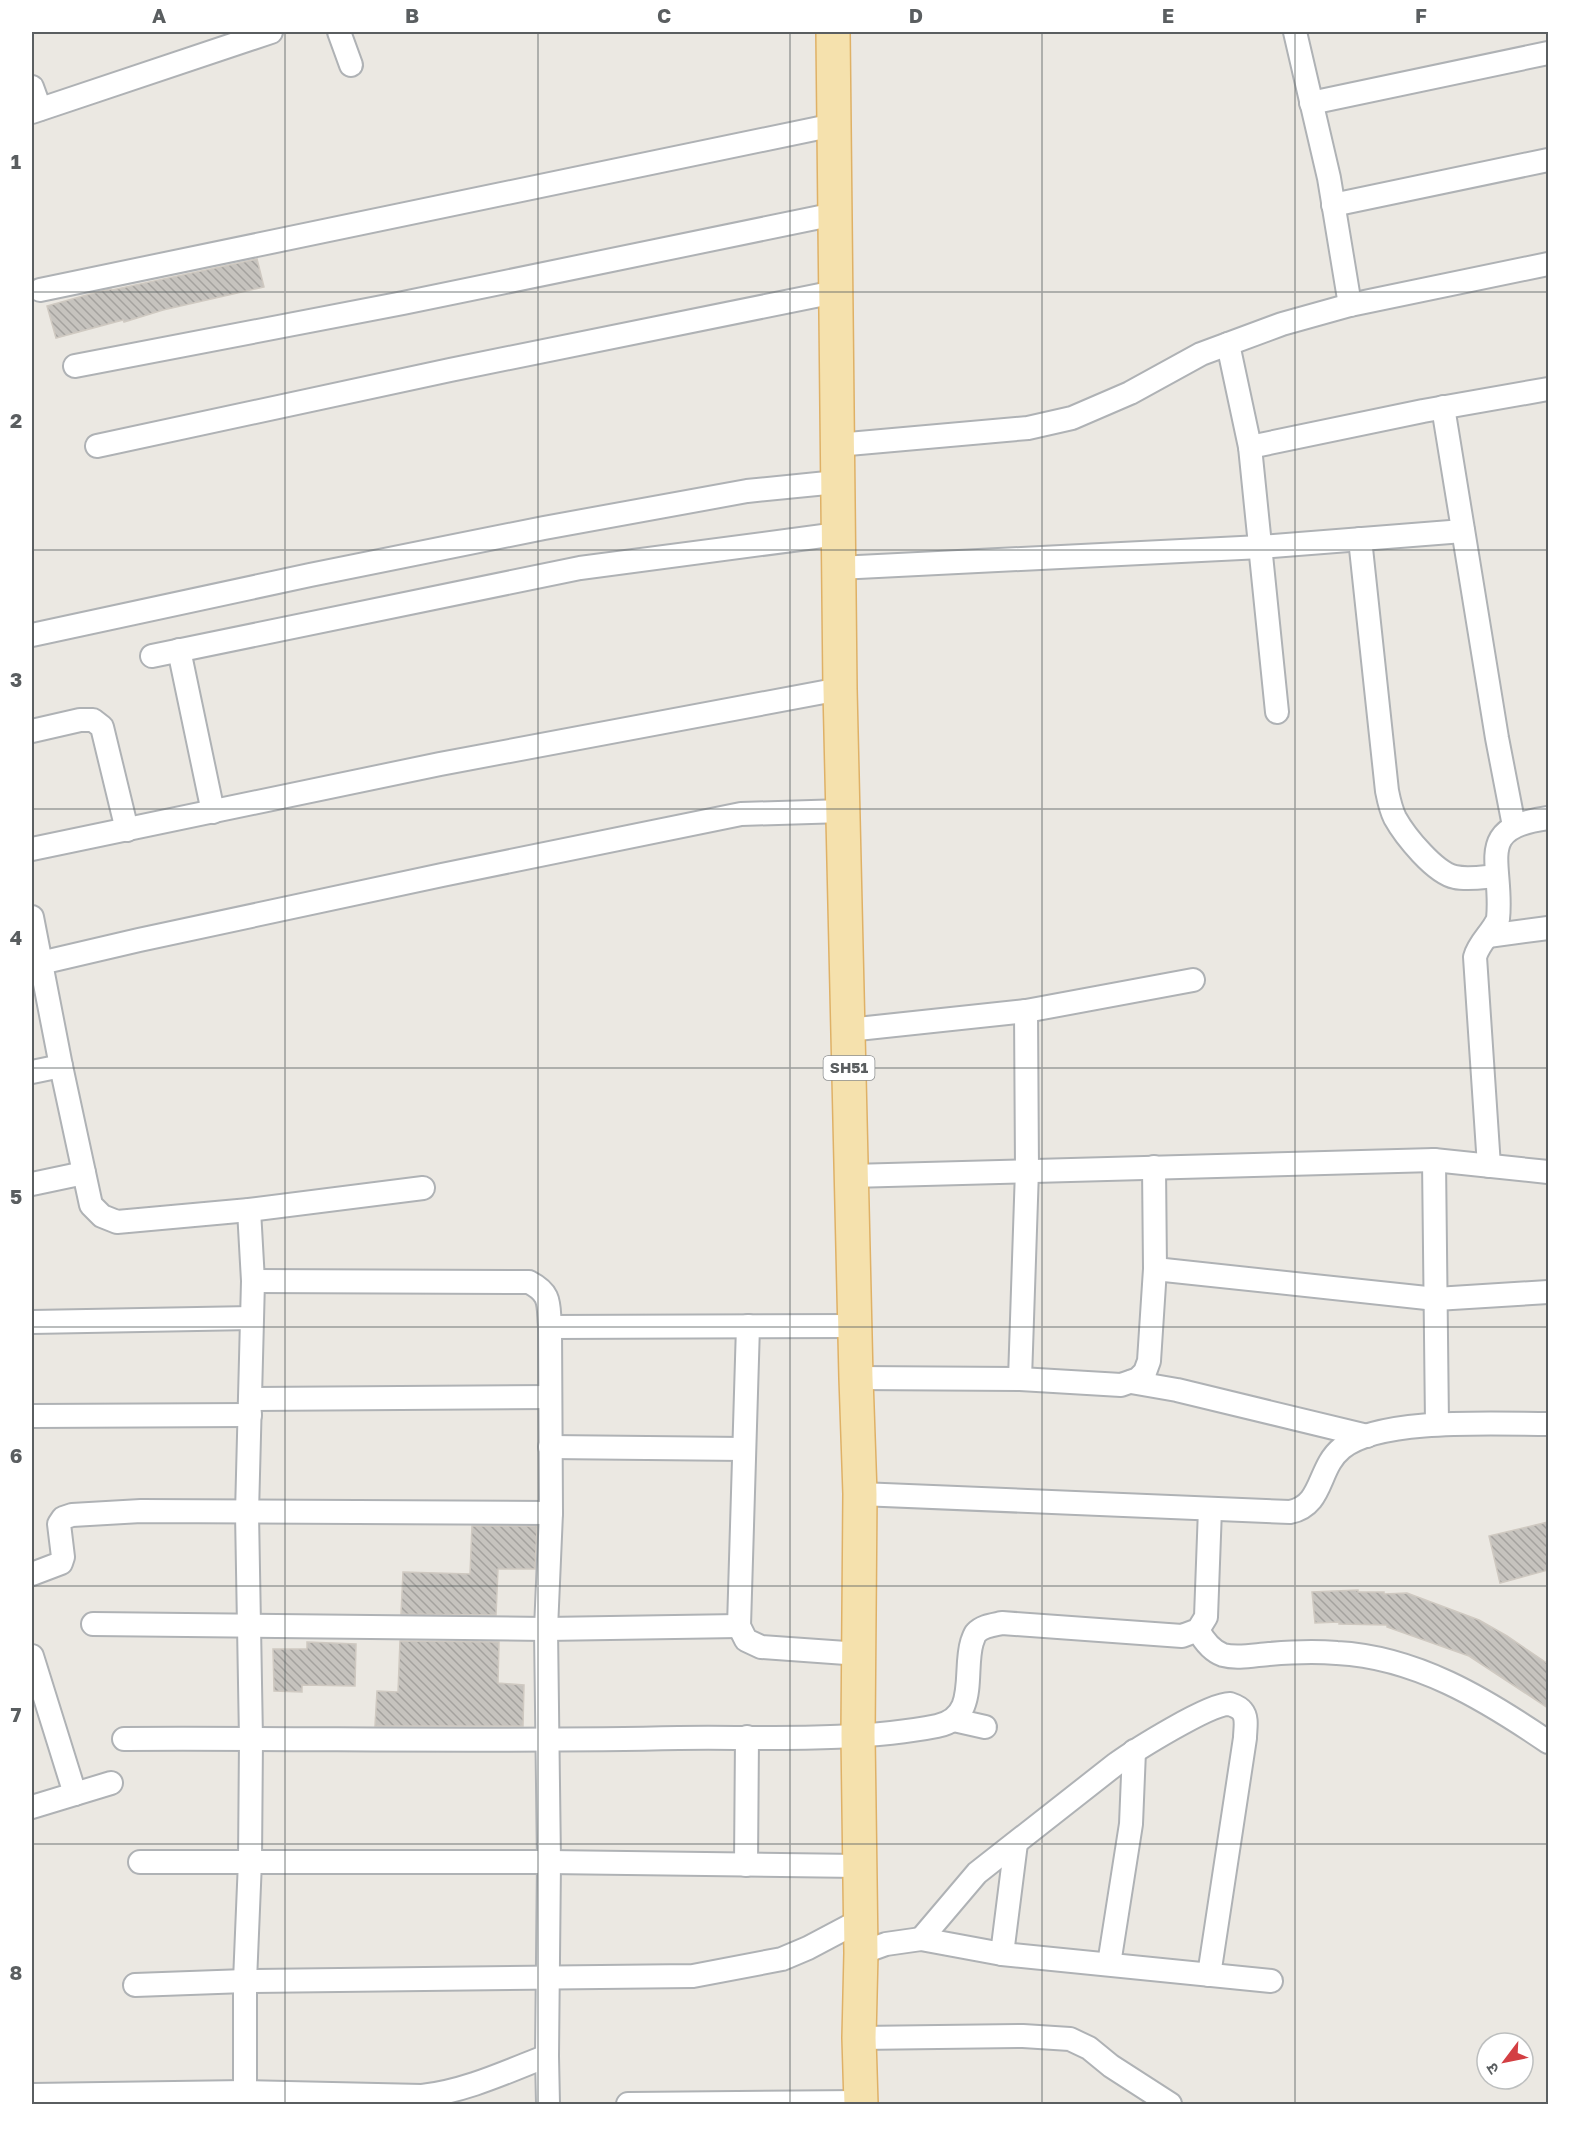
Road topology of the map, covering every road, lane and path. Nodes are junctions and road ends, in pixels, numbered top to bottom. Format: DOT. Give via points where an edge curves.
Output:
graph roads {
  1 [pos="271,32"];
  2 [pos="339,32"];
  3 [pos="833,32"];
  4 [pos="1295,32"];
  5 [pos="1548,53"];
  6 [pos="351,65"];
  7 [pos="32,87"];
  8 [pos="1311,103"];
  9 [pos="36,111"];
  10 [pos="834,126"];
  11 [pos="1548,160"];
  12 [pos="1333,205"];
  13 [pos="835,214"];
  14 [pos="1548,264"];
  15 [pos="40,290"];
  16 [pos="835,292"];
  17 [pos="1350,305"];
  18 [pos="1228,344"];
  19 [pos="75,366"];
  20 [pos="1548,389"];
  21 [pos="1443,407"];
  22 [pos="837,445"];
  23 [pos="97,446"];
  24 [pos="1250,447"];
  25 [pos="837,482"];
  26 [pos="1463,531"];
  27 [pos="838,534"];
  28 [pos="1360,539"];
  29 [pos="1261,547"];
  30 [pos="838,568"];
  31 [pos="32,635"];
  32 [pos="204,645"];
  33 [pos="179,650"];
  34 [pos="152,656"];
  35 [pos="840,689"];
  36 [pos="189,693"];
  37 [pos="1277,712"];
  38 [pos="32,731"];
  39 [pos="844,811"];
  40 [pos="213,812"];
  41 [pos="1548,818"];
  42 [pos="1514,826"];
  43 [pos="127,830"];
  44 [pos="32,849"];
  45 [pos="1497,876"];
  46 [pos="32,917"];
  47 [pos="1548,928"];
  48 [pos="1488,936"];
  49 [pos="36,963"];
  50 [pos="1193,980"];
  51 [pos="1026,1011"];
  52 [pos="848,1030"];
  53 [pos="61,1066"];
  54 [pos="32,1072"];
  55 [pos="1434,1160"];
  56 [pos="1489,1166"];
  57 [pos="1154,1167"];
  58 [pos="1027,1170"];
  59 [pos="1548,1172"];
  60 [pos="84,1173"];
  61 [pos="851,1176"];
  62 [pos="32,1184"];
  63 [pos="423,1188"];
  64 [pos="249,1210"];
  65 [pos="1155,1269"];
  66 [pos="253,1281"];
  67 [pos="1548,1292"];
  68 [pos="1436,1299"];
  69 [pos="252,1318"];
  70 [pos="32,1322"];
  71 [pos="748,1326"];
  72 [pos="855,1326"];
  73 [pos="550,1327"];
  74 [pos="856,1378"];
  75 [pos="1020,1379"];
  76 [pos="1131,1382"];
  77 [pos="550,1397"];
  78 [pos="250,1407"];
  79 [pos="32,1416"];
  80 [pos="1437,1424"];
  81 [pos="1548,1424"];
  82 [pos="1367,1436"];
  83 [pos="550,1447"];
  84 [pos="744,1449"];
  85 [pos="860,1494"];
  86 [pos="1210,1509"];
  87 [pos="247,1512"];
  88 [pos="551,1513"];
  89 [pos="32,1574"];
  90 [pos="93,1624"];
  91 [pos="249,1626"];
  92 [pos="739,1626"];
  93 [pos="546,1629"];
  94 [pos="1198,1630"];
  95 [pos="860,1654"];
  96 [pos="32,1656"];
  97 [pos="37,1692"];
  98 [pos="954,1720"];
  99 [pos="985,1727"];
  100 [pos="858,1735"];
  101 [pos="747,1737"];
  102 [pos="124,1739"];
  103 [pos="251,1739"];
  104 [pos="546,1741"];
  105 [pos="1548,1742"];
  106 [pos="1134,1751"];
  107 [pos="111,1783"];
  108 [pos="75,1794"];
  109 [pos="32,1807"];
  110 [pos="1016,1842"];
  111 [pos="140,1862"];
  112 [pos="250,1862"];
  113 [pos="549,1862"];
  114 [pos="746,1864"];
  115 [pos="859,1866"];
  116 [pos="860,1937"];
  117 [pos="921,1939"];
  118 [pos="1002,1954"];
  119 [pos="1109,1964"];
  120 [pos="1209,1975"];
  121 [pos="548,1979"];
  122 [pos="245,1981"];
  123 [pos="1271,1981"];
  124 [pos="135,1985"];
  125 [pos="859,2038"];
  126 [pos="547,2062"];
  127 [pos="32,2095"];
  128 [pos="245,2098"];
  129 [pos="548,2099"];
  130 [pos="861,2103"];
  131 [pos="628,2104"];
  132 [pos="1170,2104"];
  1 -- 9 [label="street"];
  2 -- 6 [label="street"];
  3 -- 10 [label="main road, SH51"];
  4 -- 8 [label="street"];
  5 -- 8 [label="street"];
  7 -- 9 [label="street"];
  8 -- 12 [label="street"];
  10 -- 13 [label="main road, SH51"];
  10 -- 15 [label="street"];
  11 -- 12 [label="street"];
  12 -- 17 [label="street"];
  13 -- 16 [label="main road, SH51"];
  13 -- 19 [label="street"];
  14 -- 17 [label="street"];
  16 -- 22 [label="main road, SH51"];
  16 -- 23 [label="street"];
  17 -- 18 [label="street"];
  18 -- 22 [label="street" via="1072,418 1028,428"];
  18 -- 24 [label="street"];
  20 -- 21 [label="street"];
  21 -- 24 [label="street"];
  21 -- 26 [label="street"];
  22 -- 25 [label="main road, SH51"];
  24 -- 29 [label="street"];
  25 -- 27 [label="main road, SH51"];
  25 -- 31 [label="street" via="747,491 544,528"];
  26 -- 28 [label="street"];
  26 -- 42 [label="street"];
  27 -- 30 [label="main road, SH51"];
  27 -- 32 [label="street" via="580,568"];
  28 -- 29 [label="street"];
  28 -- 45 [label="street" via="1391,809 1406,834 1446,874 1462,878"];
  29 -- 30 [label="street"];
  29 -- 37 [label="street"];
  30 -- 35 [label="main road, SH51"];
  32 -- 33 [label="street"];
  32 -- 36 [label="street"];
  33 -- 34 [label="street"];
  33 -- 36 [label="street"];
  35 -- 39 [label="main road, SH51"];
  35 -- 40 [label="street" via="440,764"];
  36 -- 40 [label="street"];
  38 -- 43 [label="street" via="80,720 93,720 102,727"];
  39 -- 49 [label="street" via="741,814"];
  39 -- 52 [label="main road, SH51"];
  40 -- 43 [label="street"];
  41 -- 42 [label="street"];
  42 -- 45 [label="street" via="1506,831 1496,850"];
  43 -- 44 [label="street"];
  45 -- 48 [label="street" via="1498,919"];
  46 -- 49 [label="street"];
  47 -- 48 [label="street"];
  48 -- 56 [label="street" via="1475,957"];
  49 -- 53 [label="street"];
  50 -- 51 [label="street"];
  51 -- 52 [label="street"];
  51 -- 58 [label="street"];
  52 -- 61 [label="main road, SH51"];
  53 -- 54 [label="street"];
  53 -- 60 [label="street"];
  55 -- 56 [label="street"];
  55 -- 57 [label="street"];
  55 -- 68 [label="street"];
  56 -- 59 [label="street"];
  57 -- 58 [label="street"];
  57 -- 65 [label="street"];
  58 -- 61 [label="street"];
  58 -- 75 [label="street"];
  60 -- 62 [label="street"];
  60 -- 64 [label="street" via="91,1205 102,1216 117,1222"];
  61 -- 72 [label="main road, SH51"];
  63 -- 64 [label="street"];
  64 -- 66 [label="street"];
  65 -- 68 [label="street"];
  65 -- 76 [label="street" via="1149,1361 1145,1372"];
  66 -- 69 [label="street"];
  66 -- 73 [label="street" via="529,1282 542,1288 548,1300"];
  67 -- 68 [label="street"];
  68 -- 80 [label="street"];
  69 -- 70 [label="street"];
  69 -- 78 [label="street"];
  71 -- 72 [label="street"];
  71 -- 73 [label="street"];
  71 -- 84 [label="street"];
  72 -- 74 [label="main road, SH51"];
  73 -- 77 [label="street"];
  74 -- 75 [label="street"];
  74 -- 85 [label="main road, SH51"];
  75 -- 76 [label="street" via="1121,1385"];
  76 -- 82 [label="street"];
  77 -- 78 [label="street"];
  77 -- 83 [label="street"];
  78 -- 79 [label="street"];
  78 -- 87 [label="street"];
  80 -- 81 [label="street"];
  80 -- 82 [label="street"];
  82 -- 86 [label="street" via="1353,1440 1334,1455 1307,1506 1290,1512"];
  83 -- 84 [label="street"];
  83 -- 88 [label="street"];
  84 -- 92 [label="street"];
  85 -- 86 [label="street"];
  85 -- 95 [label="main road, SH51"];
  86 -- 94 [label="street" via="1206,1617"];
  87 -- 88 [label="street"];
  87 -- 89 [label="street" via="72,1515 59,1524 61,1563"];
  87 -- 91 [label="street"];
  88 -- 93 [label="street"];
  90 -- 91 [label="street"];
  91 -- 93 [label="street"];
  91 -- 103 [label="street"];
  92 -- 93 [label="street"];
  92 -- 95 [label="street" via="747,1640 761,1647"];
  93 -- 104 [label="street"];
  94 -- 98 [label="street" via="1182,1636 1002,1623 987,1626 975,1634 967,1697"];
  94 -- 105 [label="street" via="1209,1646 1229,1656 1302,1651 1340,1653 1403,1665 1454,1684 1497,1707"];
  95 -- 100 [label="main road, SH51"];
  96 -- 97 [label="street"];
  97 -- 108 [label="street"];
  98 -- 99 [label="street"];
  98 -- 100 [label="street" via="939,1726"];
  100 -- 101 [label="street"];
  100 -- 115 [label="main road, SH51"];
  101 -- 104 [label="street"];
  101 -- 114 [label="street"];
  102 -- 103 [label="street"];
  103 -- 104 [label="street"];
  103 -- 112 [label="street"];
  104 -- 113 [label="street"];
  106 -- 110 [label="street"];
  106 -- 119 [label="street" via="1131,1824"];
  106 -- 120 [label="street" via="1216,1707 1231,1704 1246,1718"];
  107 -- 108 [label="street"];
  108 -- 109 [label="street"];
  110 -- 117 [label="street" via="976,1873"];
  110 -- 118 [label="street"];
  111 -- 112 [label="street"];
  112 -- 113 [label="street"];
  112 -- 122 [label="street"];
  113 -- 114 [label="street"];
  113 -- 121 [label="street"];
  114 -- 115 [label="street"];
  115 -- 116 [label="main road, SH51"];
  116 -- 117 [label="street" via="886,1944"];
  116 -- 121 [label="street" via="808,1948 782,1959 693,1976"];
  116 -- 125 [label="main road, SH51"];
  117 -- 118 [label="street"];
  118 -- 119 [label="street"];
  119 -- 120 [label="street"];
  120 -- 123 [label="street"];
  121 -- 122 [label="street"];
  121 -- 126 [label="street"];
  122 -- 124 [label="street"];
  122 -- 128 [label="street"];
  125 -- 130 [label="main road, SH51"];
  125 -- 132 [label="street" via="1070,2039"];
  126 -- 128 [label="street" via="447,2093 423,2096"];
  126 -- 129 [label="street"];
  127 -- 128 [label="street"];
  130 -- 131 [label="street"];
}
